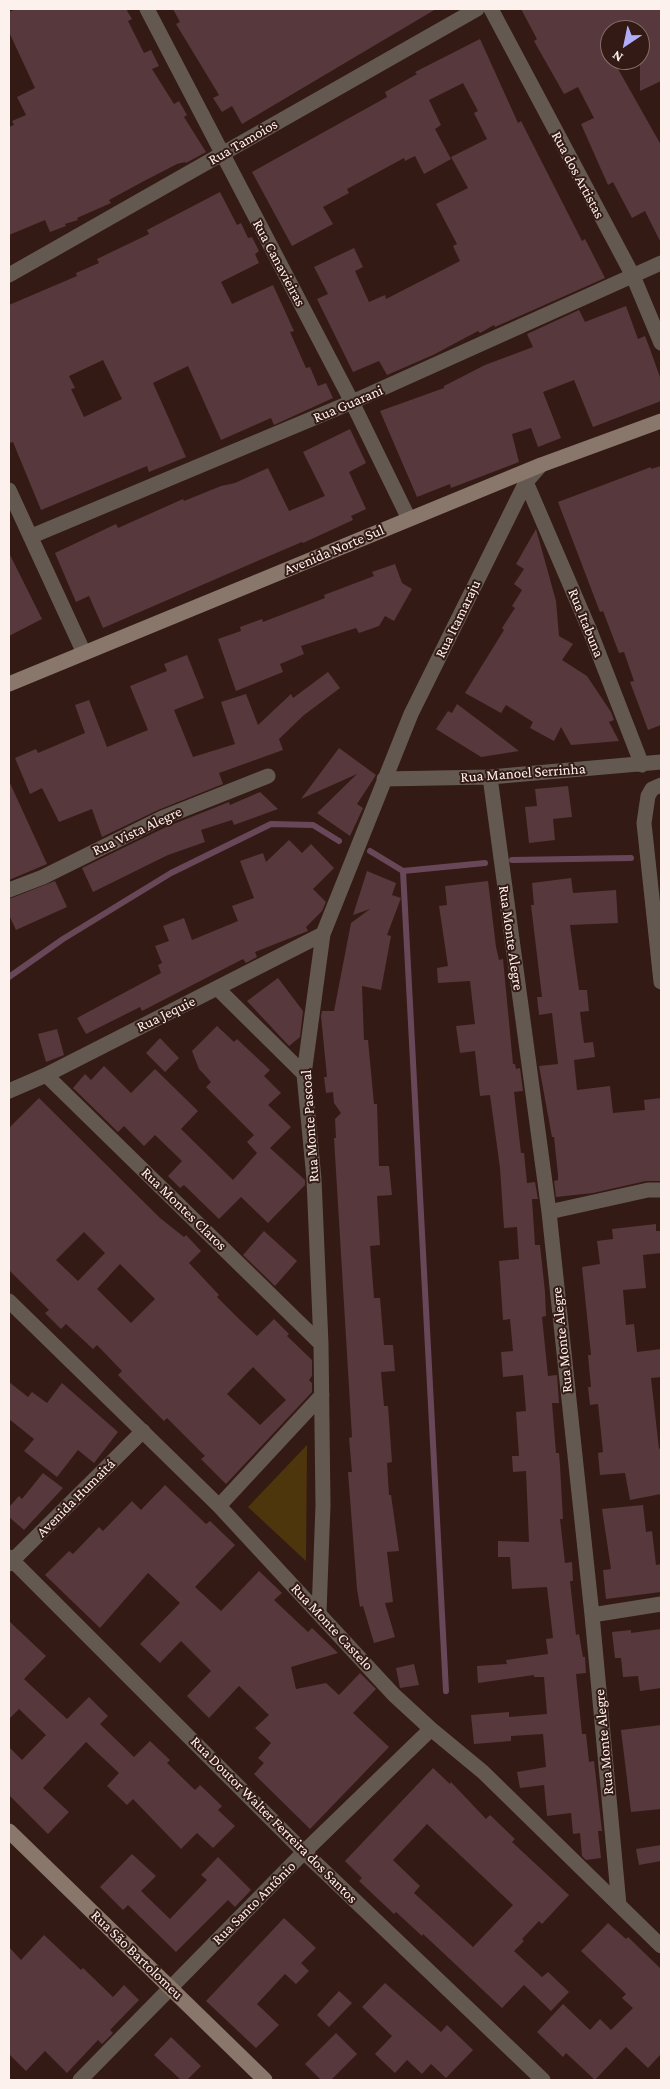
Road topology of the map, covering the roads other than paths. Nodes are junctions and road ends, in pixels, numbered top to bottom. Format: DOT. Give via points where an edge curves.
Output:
graph roads {
  1 [pos="147,9"];
  2 [pos="477,9"];
  3 [pos="491,9"];
  4 [pos="222,154"];
  5 [pos="661,263"];
  6 [pos="9,275"];
  7 [pos="633,276"];
  8 [pos="661,343"];
  9 [pos="352,402"];
  10 [pos="661,421"];
  11 [pos="541,465"];
  12 [pos="526,482"];
  13 [pos="9,490"];
  14 [pos="409,518"];
  15 [pos="32,536"];
  16 [pos="84,654"];
  17 [pos="9,684"];
  18 [pos="661,762"];
  19 [pos="642,765"];
  20 [pos="268,776"];
  21 [pos="490,777"];
  22 [pos="384,779"];
  23 [pos="661,785"];
  24 [pos="9,890"];
  25 [pos="323,934"];
  26 [pos="661,982"];
  27 [pos="218,989"];
  28 [pos="304,1074"];
  29 [pos="46,1075"];
  30 [pos="9,1091"];
  31 [pos="661,1190"];
  32 [pos="549,1212"];
  33 [pos="9,1301"];
  34 [pos="321,1344"];
  35 [pos="322,1395"];
  36 [pos="143,1431"];
  37 [pos="219,1506"];
  38 [pos="10,1560"];
  39 [pos="661,1604"];
  40 [pos="319,1613"];
  41 [pos="592,1615"];
  42 [pos="431,1729"];
  43 [pos="9,1831"];
  44 [pos="304,1852"];
  45 [pos="619,1904"];
  46 [pos="661,1946"];
  47 [pos="170,1987"];
  48 [pos="80,2080"];
  49 [pos="265,2080"];
  50 [pos="544,2080"];
  1 -- 4 [label="street, Rua Canavieiras"];
  2 -- 4 [label="street, Rua Tamoios"];
  3 -- 7 [label="street, Rua dos Artistas"];
  4 -- 6 [label="street, Rua Tamoios"];
  4 -- 9 [label="street, Rua Canavieiras"];
  5 -- 7 [label="street, Rua Guarani"];
  7 -- 8 [label="street, Rua dos Artistas"];
  7 -- 9 [label="street, Rua Guarani"];
  9 -- 14 [label="street, Rua Canavieiras"];
  9 -- 15 [label="street, Rua Guarani"];
  10 -- 11 [label="street, Avenida Norte Sul"];
  11 -- 12 [label="street, Rua Itamaraju"];
  11 -- 14 [label="street, Avenida Norte Sul"];
  12 -- 19 [label="street, Rua Itabuna" via="590,631"];
  12 -- 22 [label="street, Rua Itamaraju" via="411,714"];
  13 -- 15 [label="street"];
  14 -- 16 [label="street, Avenida Norte Sul"];
  15 -- 16 [label="street"];
  16 -- 17 [label="street, Avenida Norte Sul"];
  18 -- 19 [label="street, Rua Manoel Serrinha"];
  19 -- 21 [label="street, Rua Manoel Serrinha"];
  20 -- 24 [label="street, Rua Vista Alegre" via="162,818"];
  21 -- 22 [label="street, Rua Manoel Serrinha"];
  21 -- 32 [label="street, Rua Monte Alegre"];
  22 -- 25 [label="street, Rua Monte Pascoal"];
  23 -- 26 [label="street" via="652,789 648,796 644,823"];
  25 -- 27 [label="street, Rua Jequie"];
  25 -- 28 [label="street, Rua Monte Pascoal"];
  27 -- 28 [label="street"];
  27 -- 29 [label="street, Rua Jequie"];
  28 -- 34 [label="street, Rua Monte Pascoal" via="314,1179"];
  29 -- 30 [label="street, Rua Jequie"];
  29 -- 34 [label="street, Rua Montes Claros"];
  31 -- 32 [label="street" via="648,1190"];
  32 -- 41 [label="street, Rua Monte Alegre"];
  33 -- 36 [label="street, Rua Monte Castelo"];
  34 -- 35 [label="street, Rua Monte Pascoal"];
  35 -- 37 [label="street"];
  35 -- 40 [label="street, Rua Monte Pascoal" via="323,1505"];
  36 -- 37 [label="street, Rua Monte Castelo"];
  36 -- 38 [label="street, Avenida Humaitá"];
  37 -- 40 [label="street, Rua Monte Castelo"];
  38 -- 44 [label="street, Rua Doutor Walter Ferreira dos Santos"];
  39 -- 41 [label="street"];
  40 -- 42 [label="street, Rua Monte Castelo" via="394,1695"];
  41 -- 45 [label="street, Rua Monte Alegre"];
  42 -- 44 [label="street, Rua Santo Antônio"];
  42 -- 45 [label="street, Rua Monte Castelo" via="483,1772"];
  43 -- 47 [label="street, Rua São Bartolomeu"];
  44 -- 47 [label="street, Rua Santo Antônio"];
  44 -- 50 [label="street, Rua Doutor Walter Ferreira dos Santos"];
  45 -- 46 [label="street, Rua Monte Castelo"];
  47 -- 48 [label="street, Rua Santo Antônio"];
  47 -- 49 [label="street, Rua São Bartolomeu"];
}
